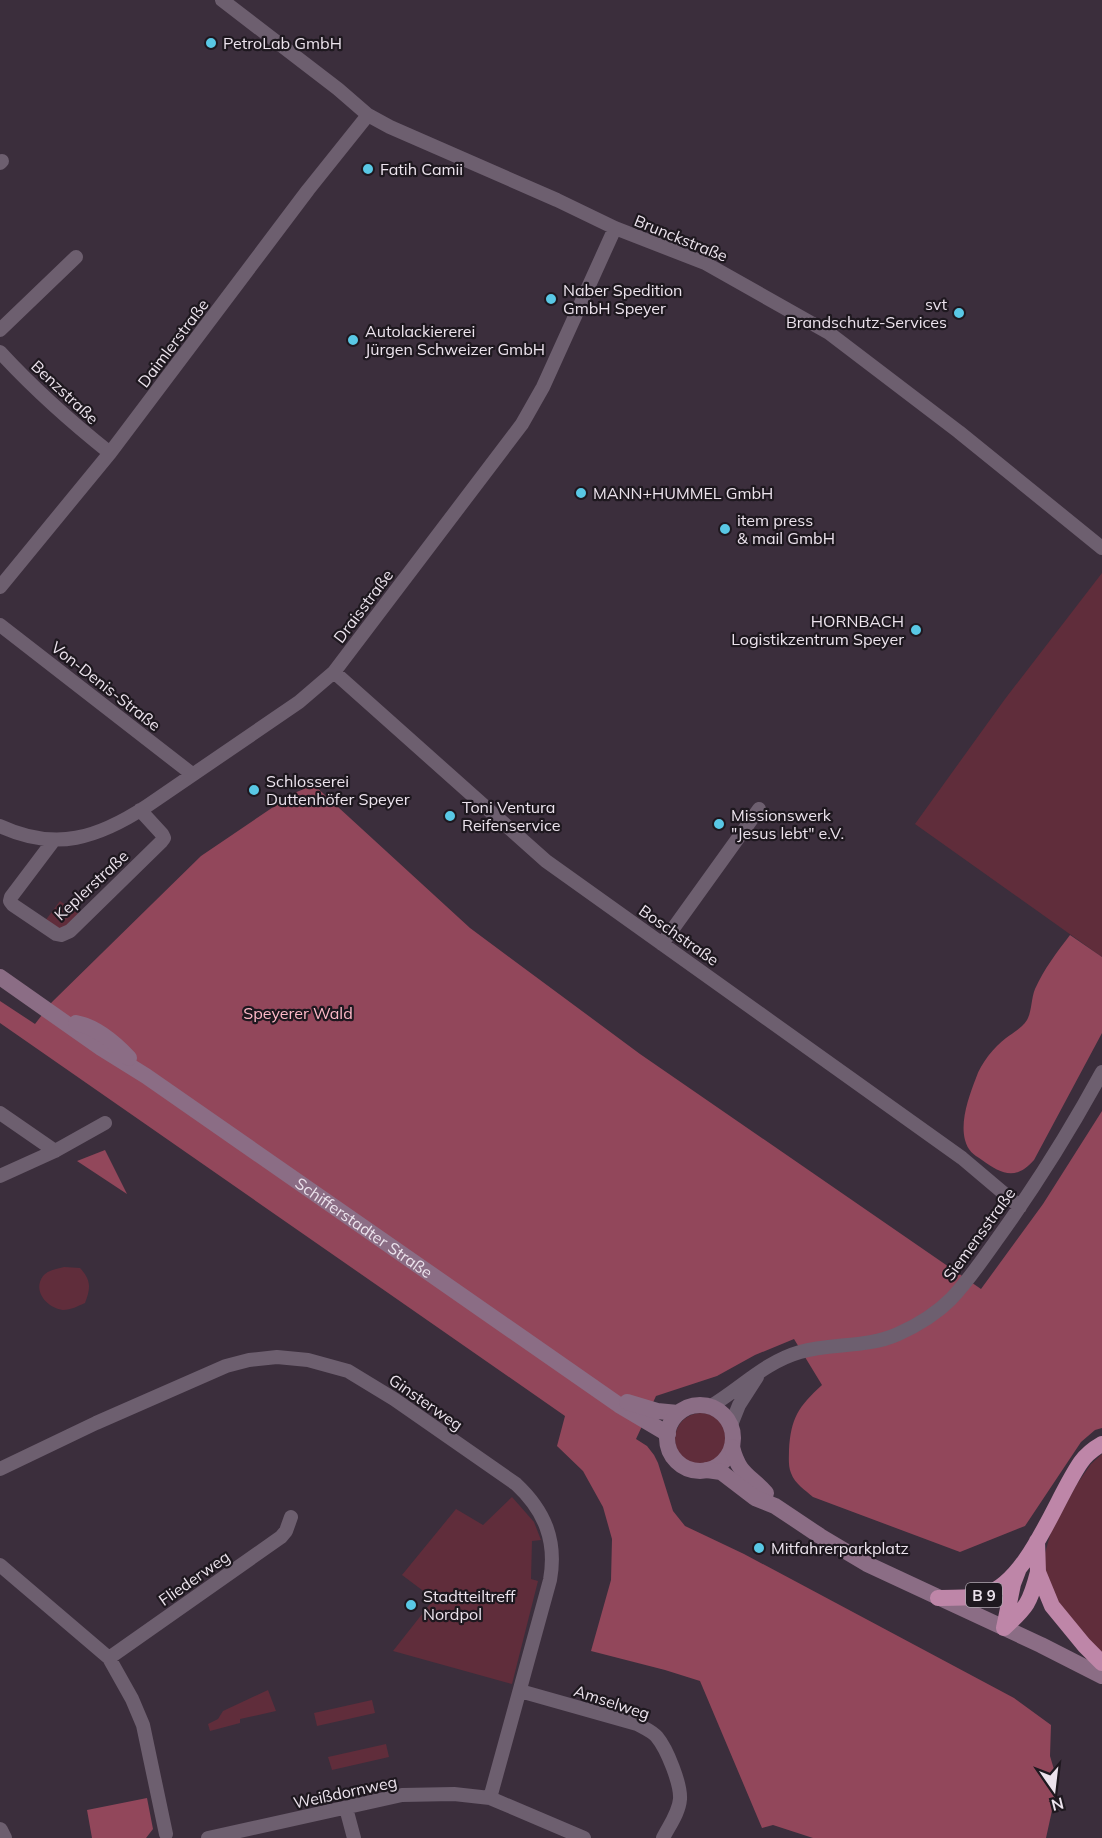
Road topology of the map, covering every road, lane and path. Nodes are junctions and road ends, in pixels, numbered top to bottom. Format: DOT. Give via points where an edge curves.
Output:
graph roads {
  1 [pos="222,0"];
  2 [pos="368,115"];
  3 [pos="615,228"];
  4 [pos="76,257"];
  5 [pos="0,330"];
  6 [pos="0,352"];
  7 [pos="110,453"];
  8 [pos="1102,548"];
  9 [pos="0,587"];
  10 [pos="0,625"];
  11 [pos="333,672"];
  12 [pos="192,774"];
  13 [pos="759,809"];
  14 [pos="140,810"];
  15 [pos="0,826"];
  16 [pos="54,840"];
  17 [pos="662,944"];
  18 [pos="0,977"];
  19 [pos="1102,1072"];
  20 [pos="0,1113"];
  21 [pos="105,1123"];
  22 [pos="55,1151"];
  23 [pos="0,1176"];
  24 [pos="1020,1207"];
  25 [pos="761,1370"];
  26 [pos="584,1380"];
  27 [pos="711,1406"];
  28 [pos="678,1413"];
  29 [pos="731,1425"];
  30 [pos="668,1434"];
  31 [pos="1102,1444"];
  32 [pos="732,1447"];
  33 [pos="0,1469"];
  34 [pos="707,1470"];
  35 [pos="775,1506"];
  36 [pos="291,1517"];
  37 [pos="1037,1542"];
  38 [pos="0,1565"];
  39 [pos="1019,1567"];
  40 [pos="1038,1572"];
  41 [pos="938,1598"];
  42 [pos="1004,1628"];
  43 [pos="109,1658"];
  44 [pos="1102,1663"];
  45 [pos="1102,1676"];
  46 [pos="520,1691"];
  47 [pos="490,1798"];
  48 [pos="346,1808"];
  49 [pos="0,1830"];
  50 [pos="169,1837"];
  51 [pos="4,1838"];
  52 [pos="207,1838"];
  53 [pos="354,1838"];
  54 [pos="584,1838"];
  55 [pos="663,1838"];
  1 -- 2 [label="street, Brunckstraße"];
  2 -- 3 [label="street, Brunckstraße"];
  2 -- 7 [label="street, Daimlerstraße"];
  3 -- 8 [label="street, Brunckstraße" via="705,263 829,333 960,432"];
  3 -- 11 [label="street, Draisstraße" via="543,387 522,424"];
  4 -- 5 [label="street"];
  6 -- 7 [label="street, Benzstraße" via="65,416"];
  7 -- 9 [label="street, Daimlerstraße"];
  10 -- 12 [label="street, Von-Denis-Straße"];
  11 -- 12 [label="street, Draisstraße" via="298,702"];
  11 -- 17 [label="street, Boschstraße" via="538,855"];
  12 -- 14 [label="street, Draisstraße"];
  13 -- 17 [label="street"];
  14 -- 16 [label="street, Draisstraße" via="102,832"];
  14 -- 16 [label="street, Keplerstraße" via="162,834 161,843 70,931 61,935 10,901"];
  15 -- 16 [label="street, Draisstraße" via="24,836"];
  17 -- 24 [label="street, Boschstraße" via="962,1158"];
  18 -- 26 [label="main road, Schifferstadter Straße"];
  19 -- 24 [label="street, Siemensstraße"];
  20 -- 22 [label="street"];
  21 -- 22 [label="street"];
  22 -- 23 [label="street"];
  24 -- 25 [label="street, Siemensstraße" via="968,1280 950,1301 923,1321 897,1335 865,1344 798,1353"];
  25 -- 27 [label="street, Siemensstraße"];
  25 -- 29 [label="street"];
  26 -- 28 [label="main road, Schifferstadter Straße" via="630,1404"];
  26 -- 30 [label="main road, Schifferstadter Straße"];
  27 -- 28 [label="main road" via="692,1406"];
  27 -- 29 [label="main road"];
  28 -- 30 [label="main road"];
  29 -- 32 [label="main road"];
  30 -- 34 [label="main road" via="670,1450 679,1463"];
  31 -- 37 [label="highway" via="1082,1461"];
  32 -- 34 [label="main road" via="722,1462"];
  32 -- 35 [label="main road" via="736,1462"];
  33 -- 46 [label="street, Ginsterweg" via="226,1366 287,1357 348,1371 516,1484 538,1509 550,1536 553,1565"];
  34 -- 35 [label="main road" via="721,1472 755,1498"];
  35 -- 41 [label="main road" via="867,1564"];
  36 -- 43 [label="street, Fliederweg" via="280,1537"];
  37 -- 39 [label="highway, B 9"];
  37 -- 40 [label="highway"];
  38 -- 43 [label="street"];
  39 -- 41 [label="highway, B 9" via="1003,1584 984,1595"];
  39 -- 42 [label="highway, B 9"];
  40 -- 42 [label="highway, B 9" via="1025,1609"];
  40 -- 44 [label="highway" via="1052,1606"];
  41 -- 42 [label="main road"];
  42 -- 45 [label="main road"];
  43 -- 50 [label="street" via="142,1725"];
  46 -- 47 [label="street, Ginsterweg"];
  46 -- 55 [label="street, Amselweg" via="637,1724 657,1737 680,1793 677,1810"];
  47 -- 48 [label="street, Weißdornweg" via="426,1793"];
  47 -- 54 [label="street, Weißdornweg"];
  48 -- 52 [label="street, Weißdornweg"];
  48 -- 53 [label="street"];
  49 -- 51 [label="street"];
}
